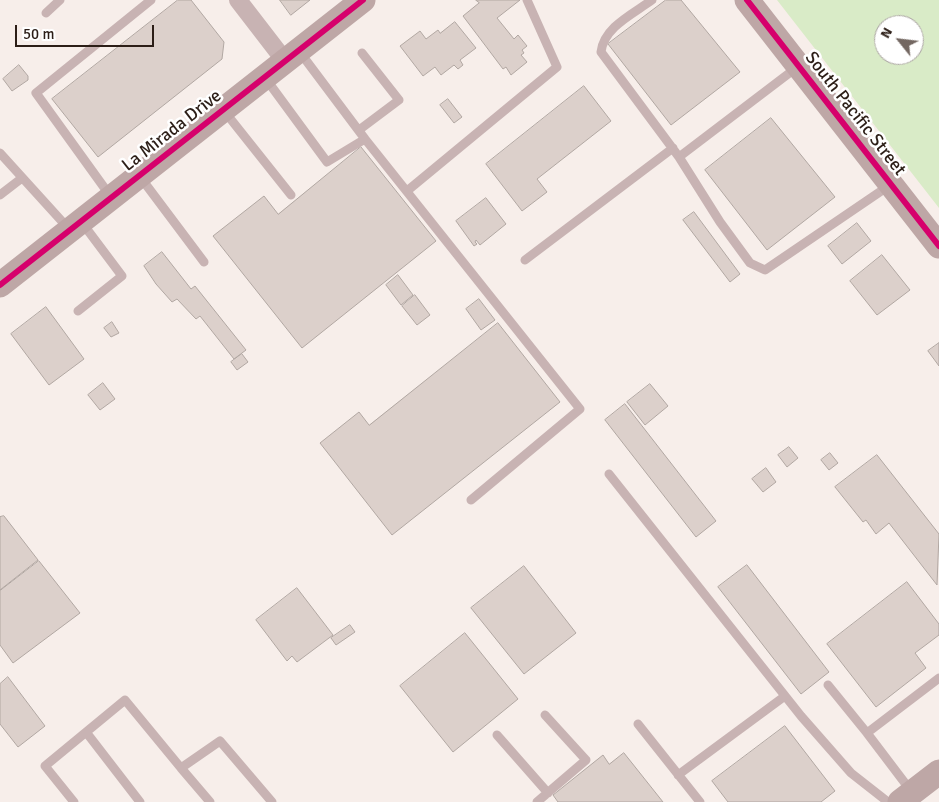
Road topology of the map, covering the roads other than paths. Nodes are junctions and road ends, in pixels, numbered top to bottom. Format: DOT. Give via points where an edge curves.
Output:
graph roads {
  1 [pos="60,0"];
  2 [pos="151,0"];
  3 [pos="238,0"];
  4 [pos="363,0"];
  5 [pos="527,0"];
  6 [pos="652,0"];
  7 [pos="747,0"];
  8 [pos="46,13"];
  9 [pos="362,53"];
  10 [pos="292,56"];
  11 [pos="799,66"];
  12 [pos="264,77"];
  13 [pos="223,110"];
  14 [pos="359,130"];
  15 [pos="365,139"];
  16 [pos="672,148"];
  17 [pos="0,153"];
  18 [pos="679,157"];
  19 [pos="139,176"];
  20 [pos="22,178"];
  21 [pos="891,184"];
  22 [pos="407,191"];
  23 [pos="0,195"];
  24 [pos="292,195"];
  25 [pos="112,197"];
  26 [pos="75,226"];
  27 [pos="939,246"];
  28 [pos="525,260"];
  29 [pos="204,262"];
  30 [pos="0,285"];
  31 [pos="78,311"];
  32 [pos="609,474"];
  33 [pos="471,500"];
  34 [pos="939,678"];
  35 [pos="828,685"];
  36 [pos="785,696"];
  37 [pos="545,715"];
  38 [pos="638,724"];
  39 [pos="86,732"];
  40 [pos="867,733"];
  41 [pos="497,735"];
  42 [pos="181,768"];
  43 [pos="939,772"];
  44 [pos="678,775"];
  45 [pos="548,792"];
  46 [pos="906,797"];
  47 [pos="74,802"];
  48 [pos="140,802"];
  49 [pos="210,802"];
  50 [pos="272,802"];
  51 [pos="537,802"];
  52 [pos="700,802"];
  53 [pos="888,802"];
  1 -- 8 [label="lane"];
  2 -- 25 [label="lane" via="36,93"];
  3 -- 10 [label="street"];
  4 -- 10 [label="street, La Mirada Drive"];
  5 -- 22 [label="lane" via="557,67"];
  6 -- 16 [label="lane" via="607,33 601,52"];
  7 -- 11 [label="street, South Pacific Street"];
  9 -- 14 [label="lane" via="399,100"];
  10 -- 12 [label="street, La Mirada Drive"];
  10 -- 14 [label="lane"];
  11 -- 18 [label="lane"];
  11 -- 21 [label="street, South Pacific Street"];
  12 -- 13 [label="street, La Mirada Drive"];
  12 -- 15 [label="lane" via="327,162"];
  13 -- 19 [label="street, La Mirada Drive"];
  13 -- 24 [label="lane"];
  14 -- 15 [label="lane"];
  15 -- 22 [label="lane"];
  16 -- 18 [label="lane"];
  16 -- 28 [label="lane"];
  17 -- 20 [label="lane"];
  18 -- 21 [label="lane" via="750,264 765,270"];
  19 -- 25 [label="street, La Mirada Drive"];
  19 -- 29 [label="lane"];
  20 -- 23 [label="lane"];
  20 -- 26 [label="lane"];
  21 -- 27 [label="street, South Pacific Street"];
  22 -- 33 [label="lane" via="580,409"];
  25 -- 26 [label="street, La Mirada Drive"];
  26 -- 30 [label="street, La Mirada Drive"];
  26 -- 31 [label="lane" via="122,276"];
  32 -- 36 [label="lane"];
  34 -- 40 [label="lane"];
  35 -- 40 [label="lane"];
  36 -- 44 [label="lane"];
  36 -- 53 [label="lane" via="851,773"];
  37 -- 45 [label="lane" via="586,760"];
  38 -- 44 [label="lane"];
  39 -- 42 [label="lane" via="125,700"];
  39 -- 47 [label="lane" via="45,766"];
  39 -- 48 [label="lane"];
  40 -- 46 [label="lane"];
  41 -- 45 [label="lane"];
  42 -- 49 [label="lane"];
  42 -- 50 [label="lane" via="220,741"];
  43 -- 46 [label="street"];
  44 -- 52 [label="lane"];
  45 -- 51 [label="lane"];
}
